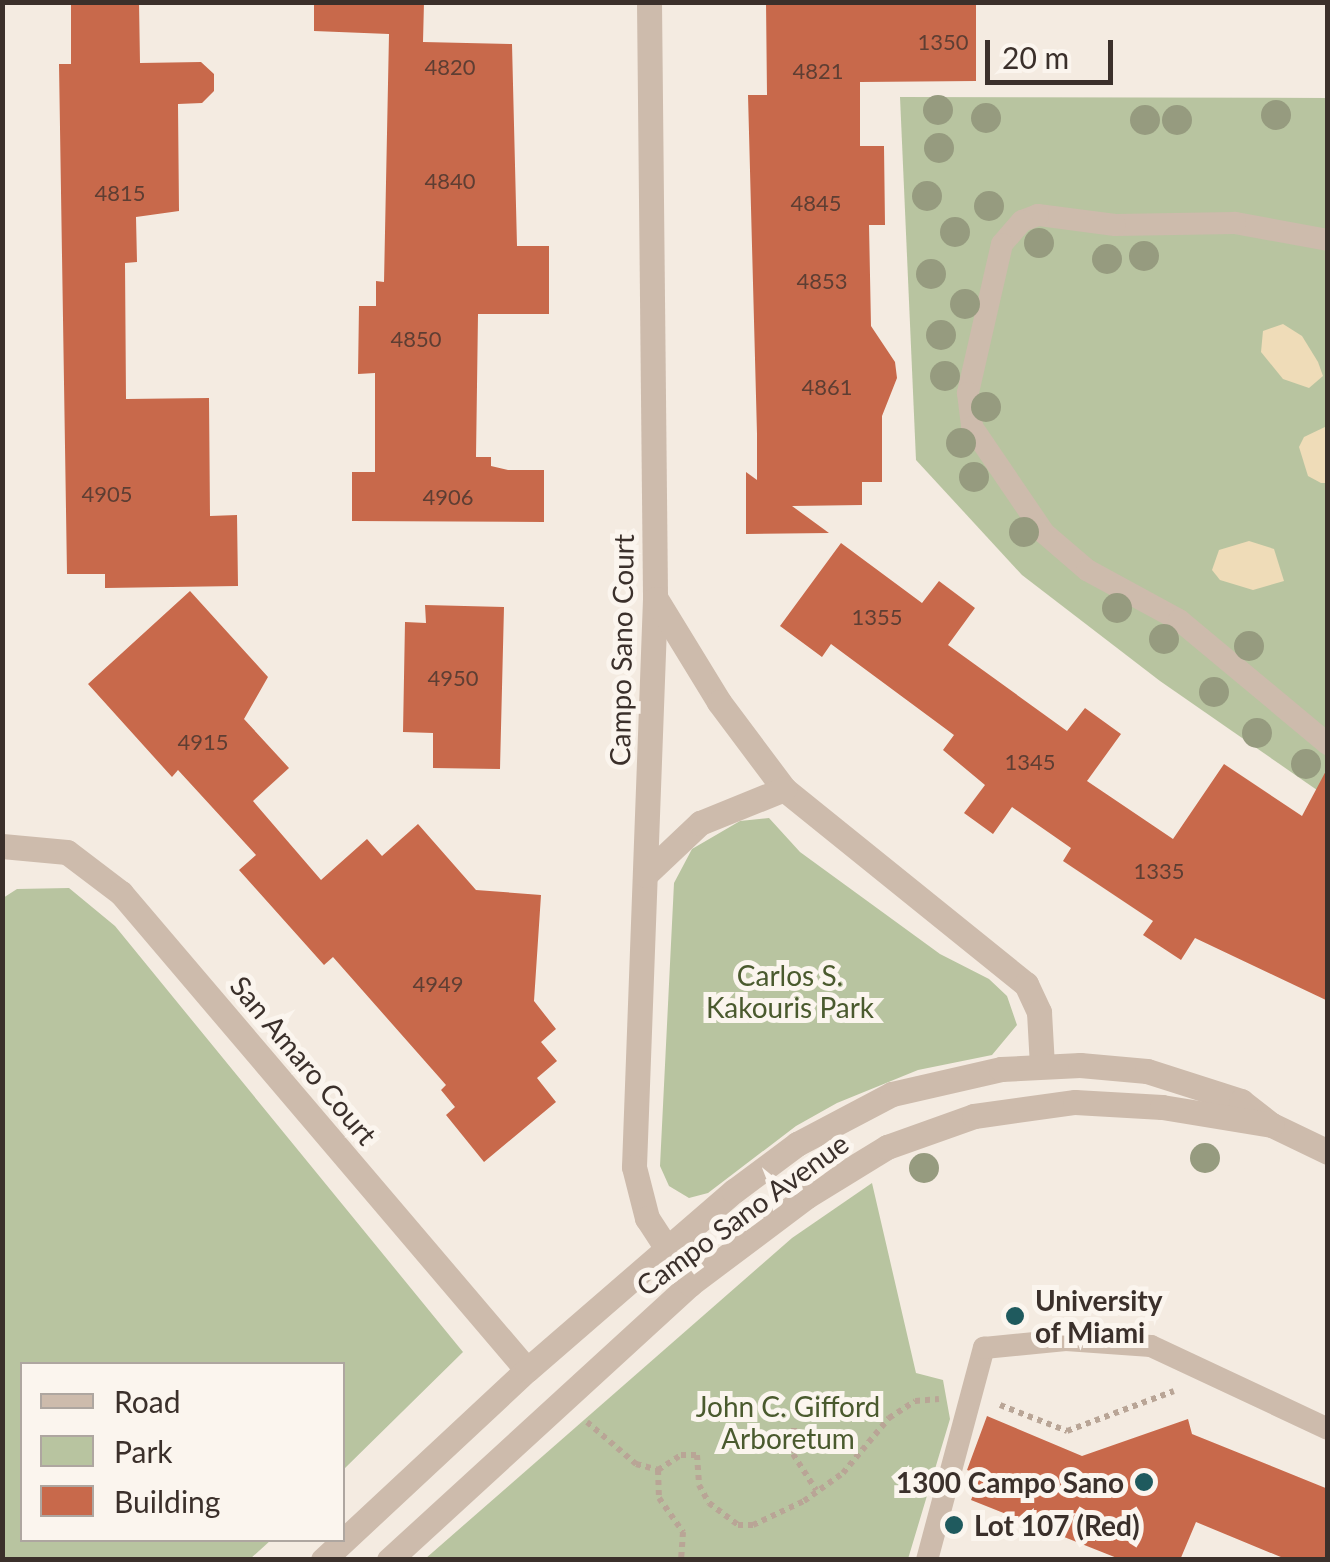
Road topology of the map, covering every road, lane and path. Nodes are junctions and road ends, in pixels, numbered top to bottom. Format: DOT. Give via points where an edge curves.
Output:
graph roads {
  1 [pos="649,2"];
  2 [pos="1328,240"];
  3 [pos="656,598"];
  4 [pos="1328,744"];
  5 [pos="784,790"];
  6 [pos="2,846"];
  7 [pos="645,875"];
  8 [pos="1042,1066"];
  9 [pos="1272,1125"];
  10 [pos="1328,1152"];
  11 [pos="666,1249"];
  12 [pos="690,1284"];
  13 [pos="1185,1362"];
  14 [pos="526,1370"];
  15 [pos="976,1398"];
  16 [pos="580,1413"];
  17 [pos="794,1428"];
  18 [pos="1328,1429"];
  19 [pos="658,1470"];
  20 [pos="816,1490"];
  21 [pos="345,1539"];
  22 [pos="342,1542"];
  23 [pos="323,1560"];
  24 [pos="389,1560"];
  25 [pos="681,1560"];
  26 [pos="927,1560"];
  1 -- 3 [label="street, Campo Sano Court"];
  2 -- 4 [label="lane" via="1235,224 1115,225 1038,215 1022,221 1002,244 968,393 972,427 1044,533 1087,570 1179,620"];
  3 -- 5 [label="street"];
  3 -- 7 [label="street, Campo Sano Court"];
  5 -- 7 [label="street" via="700,822"];
  5 -- 8 [label="street" via="1026,984 1039,1012"];
  6 -- 14 [label="street, San Amaro Court" via="67,852 122,893"];
  7 -- 11 [label="street, Campo Sano Court" via="634,1167 640,1201"];
  8 -- 9 [label="street, Campo Sano Avenue" via="1117,1067 1183,1080 1240,1101"];
  8 -- 11 [label="street, Campo Sano Avenue" via="929,1082 858,1110 782,1155"];
  9 -- 10 [label="street, Campo Sano Avenue"];
  9 -- 12 [label="street, Campo Sano Avenue" via="1102,1102 1010,1109 942,1125 832,1179"];
  11 -- 12 [label="street, Campo Sano Court"];
  11 -- 14 [label="street, Campo Sano Avenue"];
  12 -- 24 [label="street, Campo Sano Avenue"];
  13 -- 15 [label="path" via="1172,1394 1067,1431"];
  13 -- 15 [label="lane" via="1117,1340 984,1348"];
  13 -- 18 [label="lane"];
  14 -- 21 [label="street, Campo Sano Avenue"];
  15 -- 20 [label="path" via="915,1400"];
  15 -- 26 [label="lane"];
  16 -- 19 [label="path" via="619,1455"];
  17 -- 20 [label="path" via="793,1454"];
  19 -- 20 [label="path" via="698,1454 699,1485 708,1503 738,1526 780,1515"];
  19 -- 25 [label="path" via="660,1498 682,1532"];
  22 -- 23 [label="street, Campo Sano Avenue"];
}
